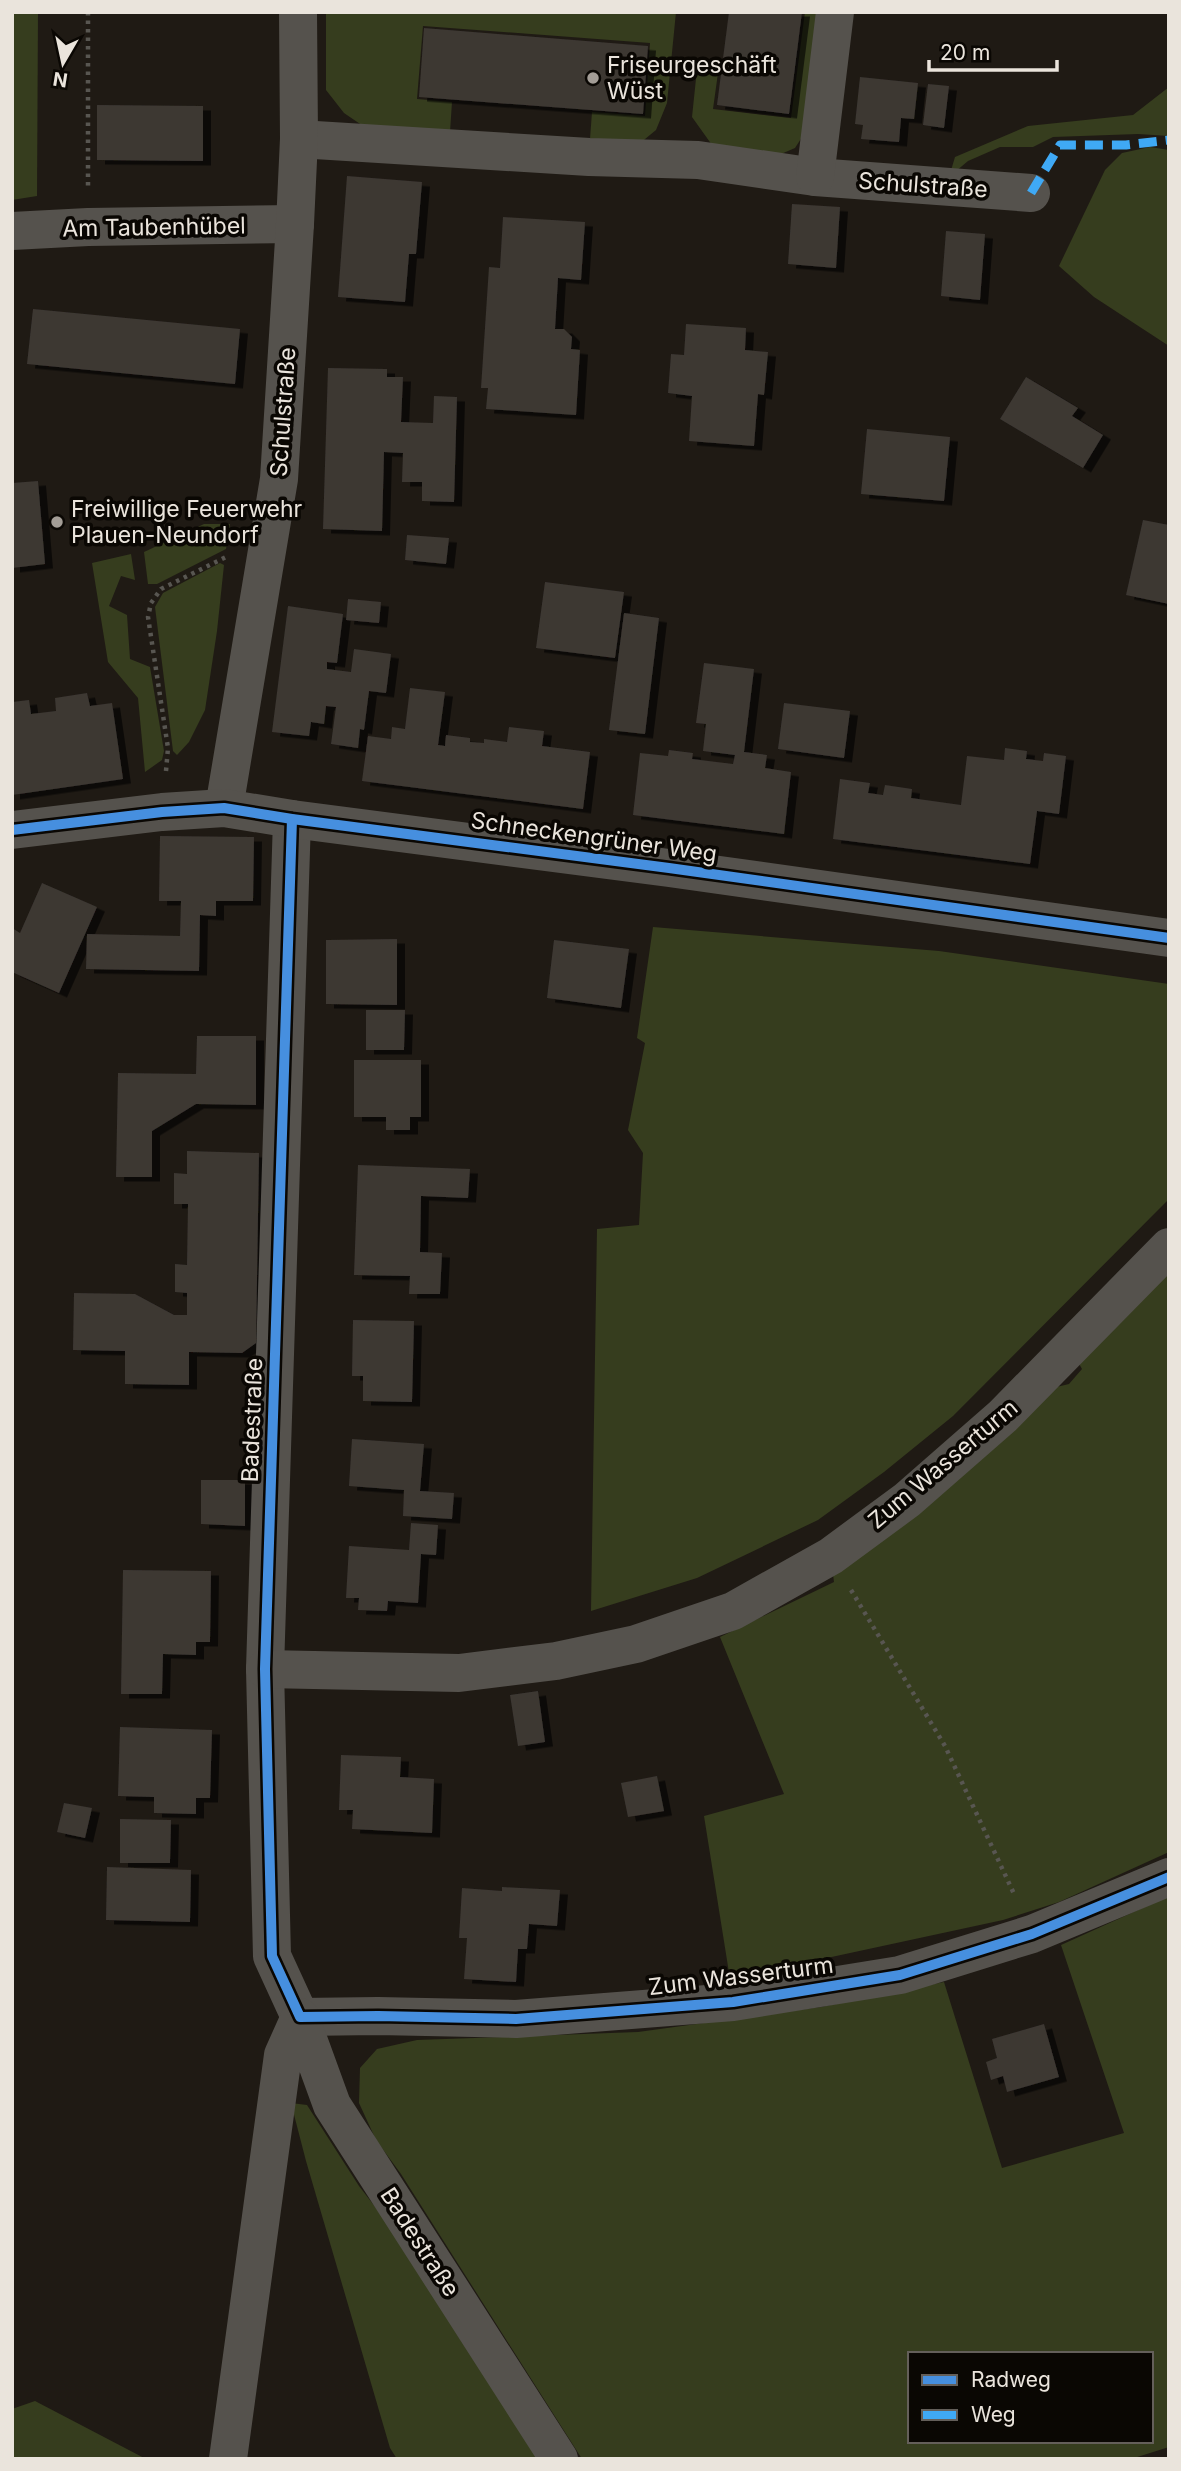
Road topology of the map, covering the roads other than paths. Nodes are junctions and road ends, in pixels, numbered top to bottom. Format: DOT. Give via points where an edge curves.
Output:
graph roads {
  1 [pos="298,12"];
  2 [pos="835,12"];
  3 [pos="299,139"];
  4 [pos="814,177"];
  5 [pos="1031,193"];
  6 [pos="295,224"];
  7 [pos="12,231"];
  8 [pos="224,808"];
  9 [pos="292,819"];
  10 [pos="12,830"];
  11 [pos="1169,938"];
  12 [pos="1169,1247"];
  13 [pos="265,1669"];
  14 [pos="1169,1877"];
  15 [pos="300,2017"];
  16 [pos="228,2459"];
  17 [pos="558,2459"];
  1 -- 3 [label="street, Schulstraße"];
  2 -- 4 [label="street"];
  3 -- 4 [label="street, Schulstraße" via="698,160"];
  3 -- 6 [label="street, Schulstraße"];
  4 -- 5 [label="street, Schulstraße"];
  6 -- 7 [label="street, Am Taubenhübel"];
  6 -- 8 [label="street, Schulstraße" via="279,479"];
  8 -- 9 [label="street, Schneckengrüner Weg"];
  8 -- 10 [label="street, Schneckengrüner Weg"];
  9 -- 11 [label="street, Schneckengrüner Weg"];
  9 -- 13 [label="street, Badestraße"];
  12 -- 13 [label="street, Zum Wasserturm" via="1003,1416 907,1500 831,1556 733,1611 636,1644 556,1661 459,1673"];
  13 -- 15 [label="street, Badestraße" via="272,1956"];
  14 -- 15 [label="street, Zum Wasserturm" via="1032,1934 900,1975 733,2002 516,2019"];
  15 -- 16 [label="street" via="283,2055"];
  15 -- 17 [label="street, Badestraße" via="332,2105"];
}
